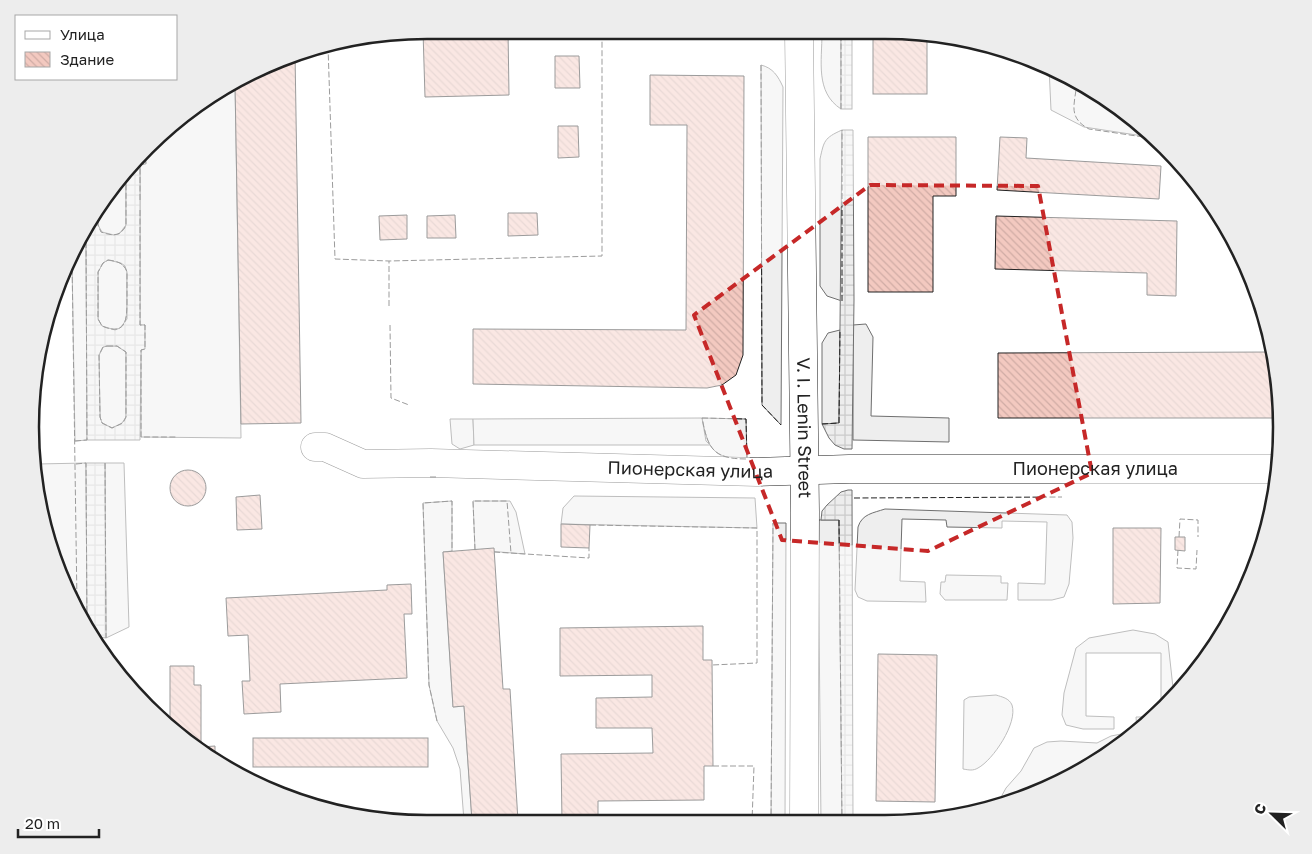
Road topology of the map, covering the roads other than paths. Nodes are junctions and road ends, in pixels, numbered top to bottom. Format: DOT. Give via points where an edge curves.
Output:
graph roads {
  1 [pos="799,39"];
  2 [pos="314,447"];
  3 [pos="1271,469"];
  4 [pos="804,470"];
  5 [pos="804,815"];
  1 -- 4 [label="street, V. I. Lenin Street"];
  2 -- 4 [label="street, Пионерская улица" via="324,447 363,464 757,472"];
  3 -- 4 [label="street, Пионерская улица"];
  4 -- 5 [label="street, V. I. Lenin Street"];
}
